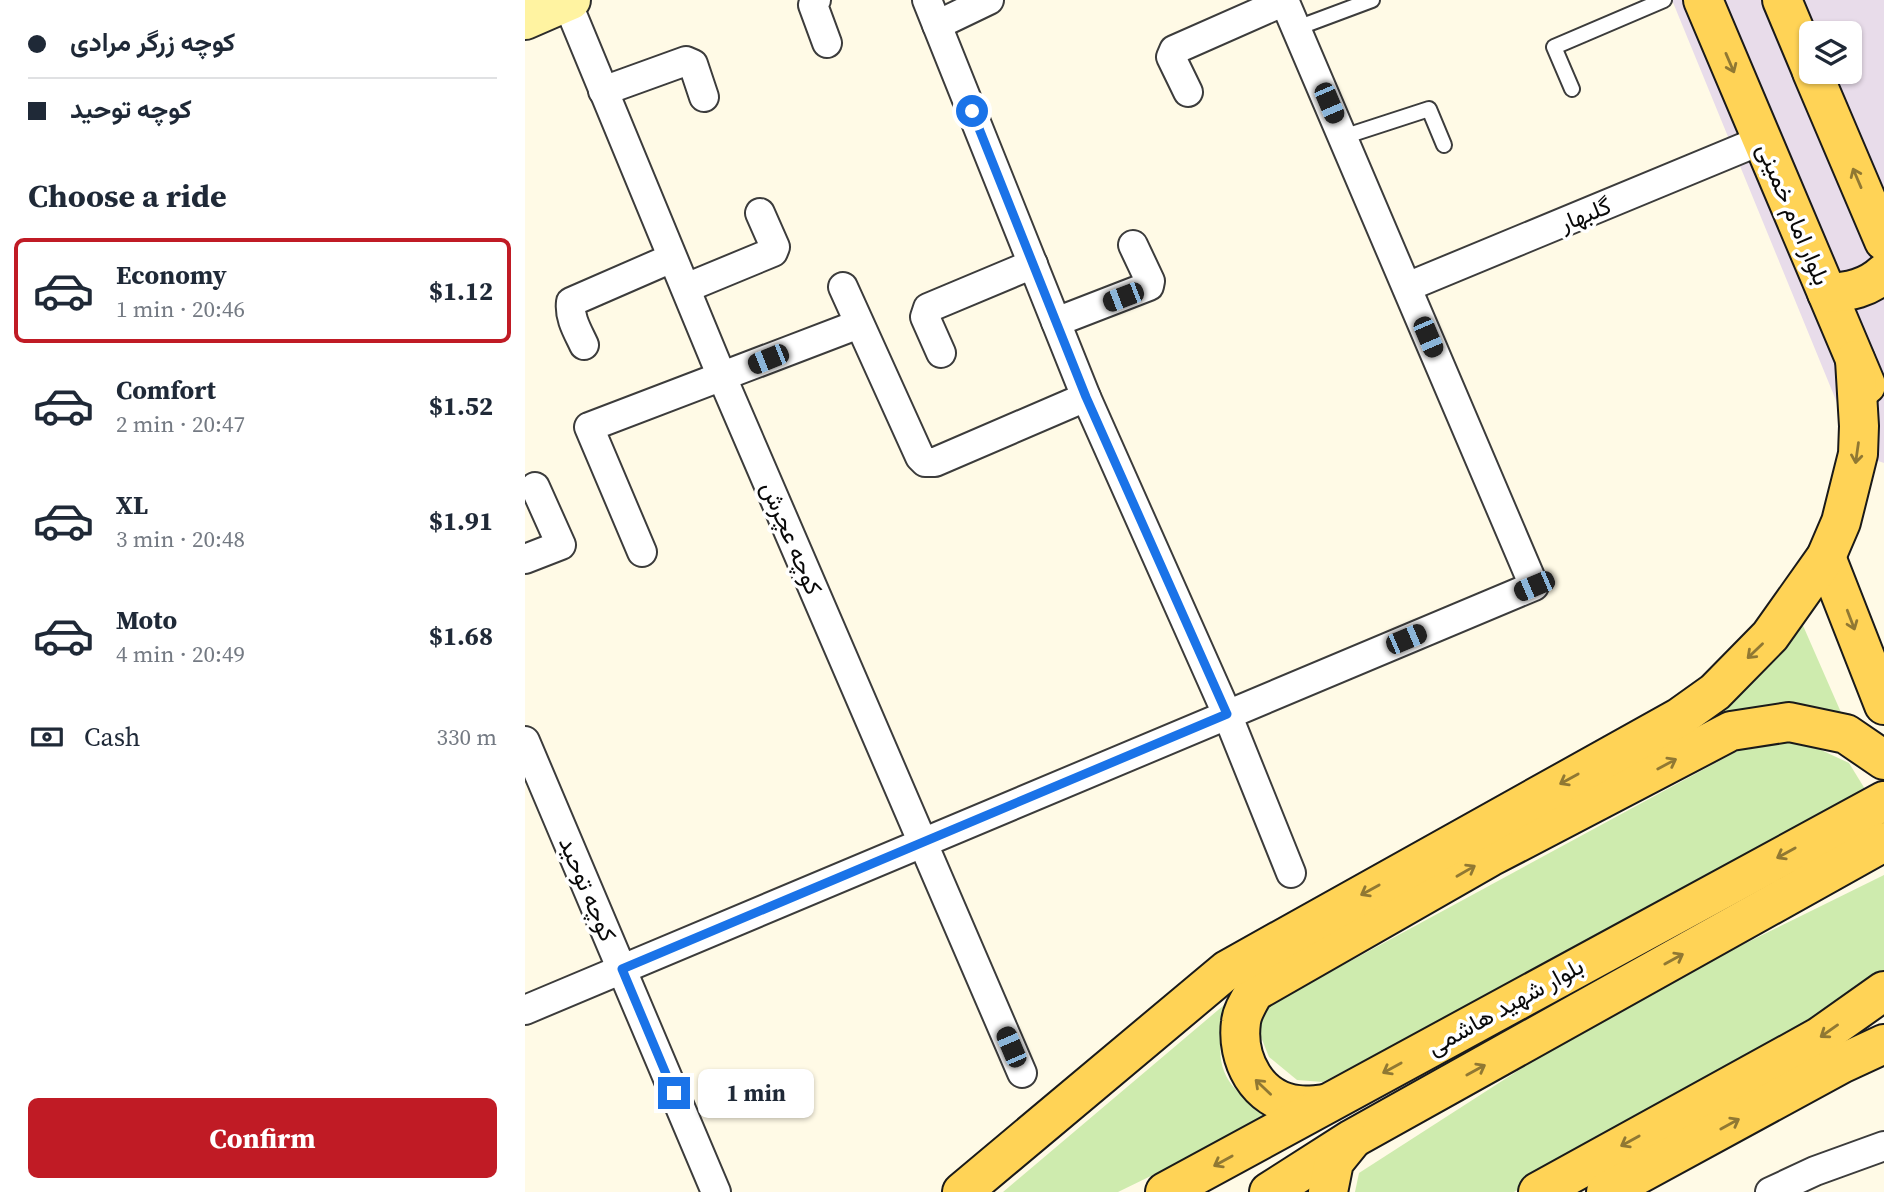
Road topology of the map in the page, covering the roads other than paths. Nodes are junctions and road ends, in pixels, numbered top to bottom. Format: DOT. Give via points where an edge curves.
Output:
graph roads {
  1 [pos="816,0"];
  2 [pos="989,0"];
  3 [pos="1372,0"];
  4 [pos="1664,0"];
  5 [pos="1703,0"];
  6 [pos="1782,0"];
  7 [pos="569,1"];
  8 [pos="1284,1"];
  9 [pos="932,12"];
  10 [pos="525,20"];
  11 [pos="1297,29"];
  12 [pos="1799,40"];
  13 [pos="827,43"];
  14 [pos="1818,84"];
  15 [pos="1572,89"];
  16 [pos="603,91"];
  17 [pos="1188,92"];
  18 [pos="704,97"];
  19 [pos="1343,137"];
  20 [pos="1762,140"];
  21 [pos="1444,145"];
  22 [pos="760,213"];
  23 [pos="1884,241"];
  24 [pos="1133,245"];
  25 [pos="672,258"];
  26 [pos="1033,264"];
  27 [pos="1884,273"];
  28 [pos="843,287"];
  29 [pos="1407,287"];
  30 [pos="686,288"];
  31 [pos="1827,293"];
  32 [pos="1056,322"];
  33 [pos="859,324"];
  34 [pos="584,345"];
  35 [pos="941,353"];
  36 [pos="1855,360"];
  37 [pos="722,377"];
  38 [pos="1086,397"];
  39 [pos="1884,429"];
  40 [pos="535,487"];
  41 [pos="642,552"];
  42 [pos="1826,557"];
  43 [pos="525,559"];
  44 [pos="1884,705"];
  45 [pos="1227,714"];
  46 [pos="528,756"];
  47 [pos="1884,760"];
  48 [pos="1884,801"];
  49 [pos="1864,838"];
  50 [pos="923,842"];
  51 [pos="1291,873"];
  52 [pos="622,969"];
  53 [pos="1884,991"];
  54 [pos="525,1010"];
  55 [pos="1884,1044"];
  56 [pos="1022,1073"];
  57 [pos="1325,1104"];
  58 [pos="1352,1139"];
  59 [pos="1884,1146"];
  60 [pos="716,1192"];
  61 [pos="962,1192"];
  62 [pos="1165,1192"];
  63 [pos="1269,1192"];
  64 [pos="1328,1192"];
  65 [pos="1538,1192"];
  66 [pos="1606,1192"];
  67 [pos="1770,1192"];
  1 -- 13 [label="street" via="813,5"];
  2 -- 9 [label="street"];
  3 -- 11 [label="lane"];
  4 -- 15 [label="lane" via="1554,47"];
  5 -- 20 [label="main road, بلوار امام خمینی, one-way"];
  6 -- 12 [label="main road"];
  7 -- 10 [label="street"];
  7 -- 16 [label="street, کوچه عچرش"];
  8 -- 11 [label="street"];
  8 -- 17 [label="street" via="1174,50 1171,57"];
  9 -- 26 [label="street"];
  11 -- 19 [label="street"];
  23 -- 14 [label="main road, one-way"];
  16 -- 18 [label="street" via="686,61 693,64"];
  16 -- 25 [label="street, کوچه عچرش"];
  19 -- 21 [label="lane" via="1429,109"];
  19 -- 29 [label="street"];
  20 -- 29 [label="street, گلبهار"];
  20 -- 31 [label="main road, بلوار امام خمینی"];
  22 -- 30 [label="street" via="773,251"];
  24 -- 32 [label="street" via="1149,286"];
  25 -- 30 [label="street, کوچه عچرش"];
  25 -- 34 [label="street" via="571,302 572,319"];
  26 -- 32 [label="street"];
  26 -- 35 [label="street" via="928,309 925,317"];
  27 -- 31 [label="main road" via="1864,287"];
  28 -- 33 [label="street"];
  29 -- 45 [label="street" via="1534,586"];
  30 -- 37 [label="street, کوچه عچرش"];
  31 -- 36 [label="main road, بلوار امام خمینی"];
  32 -- 38 [label="street"];
  33 -- 37 [label="street"];
  33 -- 38 [label="street" via="925,462 935,462"];
  36 -- 39 [label="main road, بلوار امام خمینی"];
  36 -- 42 [label="main road, one-way" via="1859,454 1841,522"];
  37 -- 41 [label="street" via="589,427"];
  37 -- 50 [label="street, کوچه عچرش"];
  38 -- 45 [label="street"];
  40 -- 43 [label="street" via="561,545"];
  42 -- 44 [label="main road, one-way"];
  42 -- 61 [label="main road, one-way" via="1770,636 1715,692 1680,717 1227,971"];
  45 -- 50 [label="street"];
  45 -- 51 [label="street"];
  46 -- 52 [label="street, کوچه توحید"];
  57 -- 47 [label="main road, one-way" via="1297,1105 1270,1095 1249,1074 1239,1047 1241,1018 1254,992 1490,857 1731,731 1789,722 1846,734"];
  48 -- 49 [label="main road"];
  49 -- 57 [label="main road, بلوار شهید هاشمی, one-way"];
  58 -- 49 [label="main road, بلوار شهید هاشمی, one-way"];
  50 -- 52 [label="street"];
  50 -- 56 [label="street, کوچه عچرش"];
  52 -- 54 [label="street"];
  52 -- 60 [label="street, کوچه توحید"];
  53 -- 65 [label="main road, one-way" via="1819,1037"];
  66 -- 55 [label="main road, one-way"];
  57 -- 62 [label="main road, بلوار شهید هاشمی, one-way"];
  58 -- 63 [label="main road, بلوار شهید هاشمی"];
  58 -- 64 [label="main road" via="1334,1162"];
  59 -- 67 [label="street"];
}
